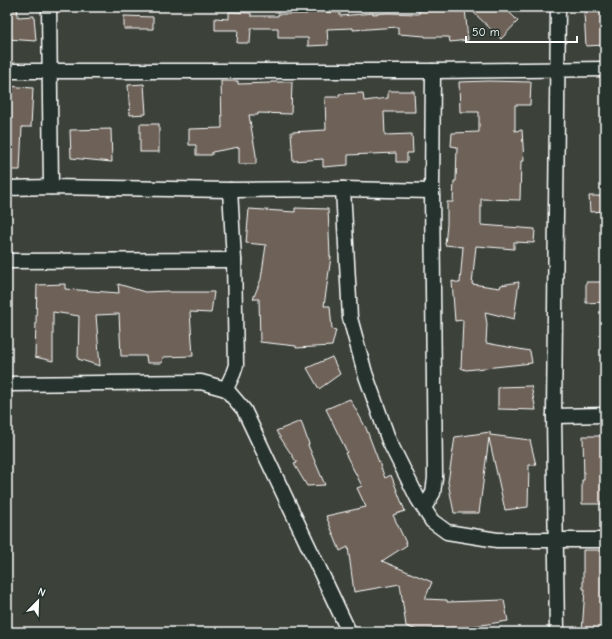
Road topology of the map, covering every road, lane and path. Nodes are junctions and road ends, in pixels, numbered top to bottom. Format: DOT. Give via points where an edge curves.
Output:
graph roads {
  1 [pos="49,7"];
  2 [pos="558,7"];
  3 [pos="605,68"];
  4 [pos="557,69"];
  5 [pos="7,71"];
  6 [pos="49,71"];
  7 [pos="433,71"];
  8 [pos="51,187"];
  9 [pos="7,188"];
  10 [pos="343,189"];
  11 [pos="230,190"];
  12 [pos="432,191"];
  13 [pos="234,260"];
  14 [pos="7,261"];
  15 [pos="7,384"];
  16 [pos="226,389"];
  17 [pos="605,415"];
  18 [pos="554,416"];
  19 [pos="424,508"];
  20 [pos="556,540"];
  21 [pos="605,540"];
  22 [pos="349,632"];
  23 [pos="557,632"];
  1 -- 6 [label="street"];
  2 -- 4 [label="street"];
  3 -- 4 [label="street"];
  4 -- 7 [label="street"];
  4 -- 18 [label="street"];
  5 -- 6 [label="street"];
  6 -- 7 [label="street"];
  6 -- 8 [label="street"];
  7 -- 12 [label="street"];
  8 -- 9 [label="street"];
  8 -- 11 [label="street"];
  10 -- 11 [label="street"];
  10 -- 12 [label="street"];
  10 -- 19 [label="street" via="350,318 365,373 389,441"];
  11 -- 13 [label="street"];
  12 -- 19 [label="street" via="436,478 433,493"];
  13 -- 14 [label="street"];
  13 -- 16 [label="street" via="236,365"];
  15 -- 16 [label="street" via="201,382"];
  16 -- 22 [label="street" via="244,410"];
  17 -- 18 [label="street"];
  18 -- 20 [label="street"];
  19 -- 20 [label="street" via="432,522 448,532 497,540"];
  20 -- 21 [label="street"];
  20 -- 23 [label="street"];
}
